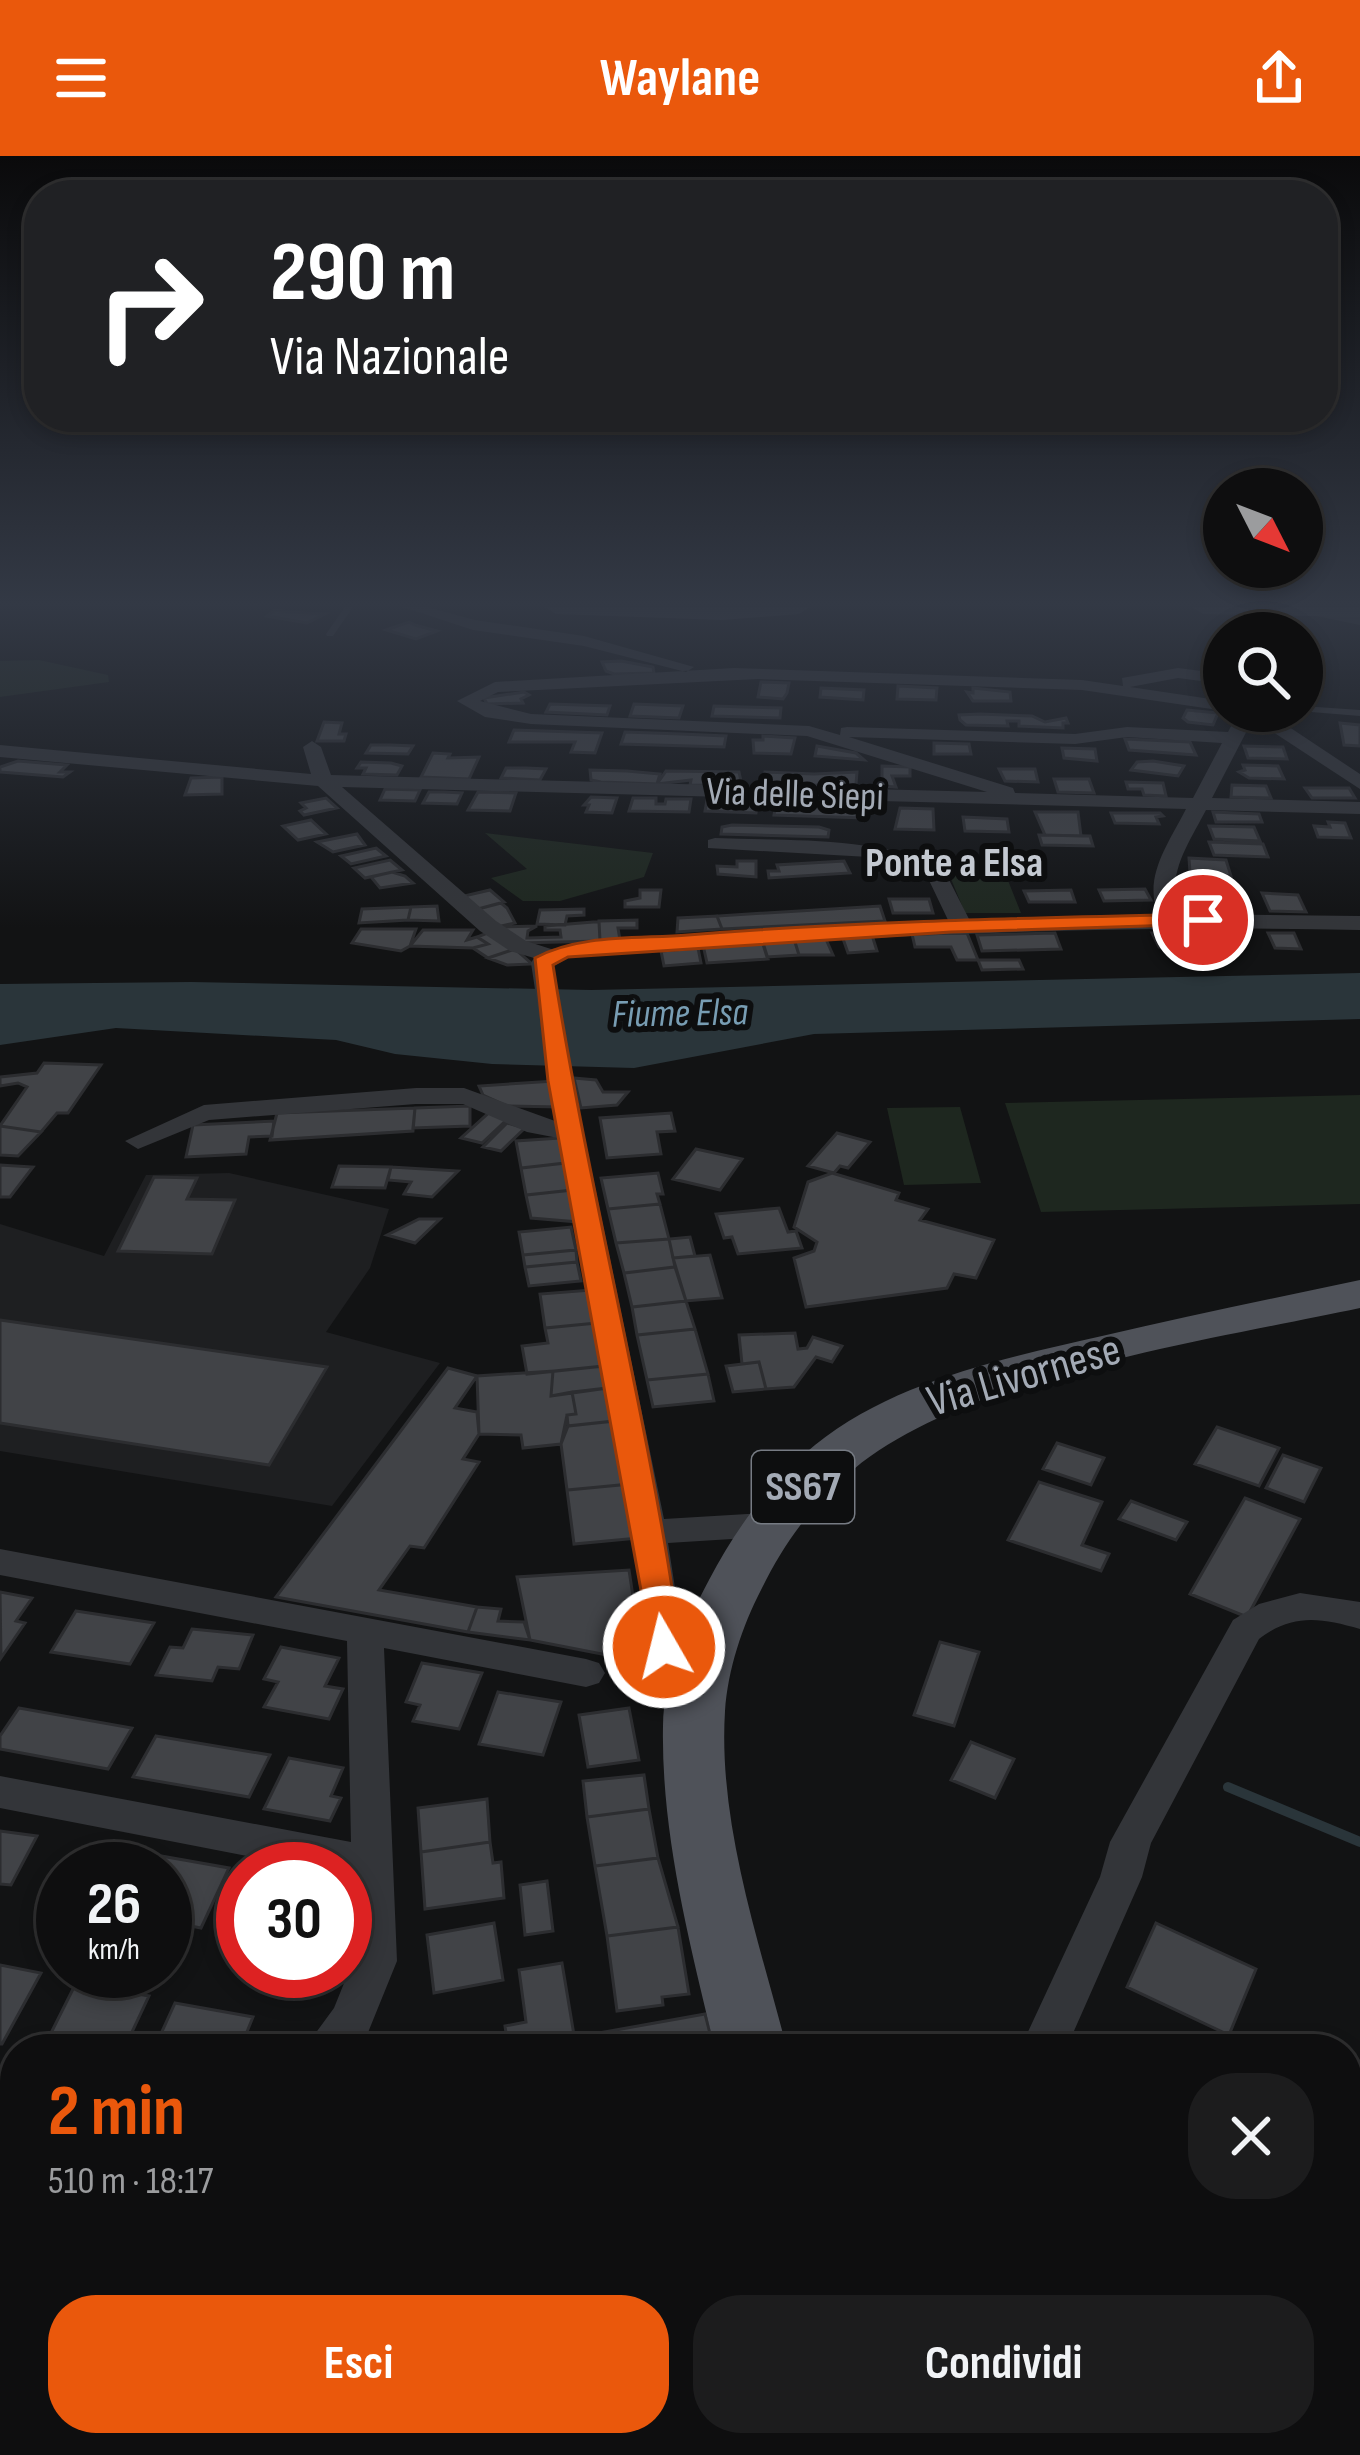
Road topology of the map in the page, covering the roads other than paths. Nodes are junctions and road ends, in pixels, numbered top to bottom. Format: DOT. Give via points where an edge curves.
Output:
graph roads {
  1 [pos="501,714"];
  2 [pos="809,730"];
  3 [pos="1234,732"];
  4 [pos="1282,732"];
  5 [pos="1230,738"];
  6 [pos="312,747"];
  7 [pos="0,751"];
  8 [pos="323,781"];
  9 [pos="1360,783"];
  10 [pos="1041,803"];
  11 [pos="1195,805"];
  12 [pos="1360,808"];
  13 [pos="715,844"];
  14 [pos="1171,920"];
  15 [pos="1360,923"];
  16 [pos="961,925"];
  17 [pos="546,963"];
  18 [pos="570,1132"];
  19 [pos="137,1141"];
  20 [pos="1360,1294"];
  21 [pos="765,1526"];
  22 [pos="649,1532"];
  23 [pos="0,1562"];
  24 [pos="1360,1616"];
  25 [pos="365,1634"];
  26 [pos="586,1672"];
  27 [pos="693,1722"];
  28 [pos="0,1792"];
  29 [pos="373,1863"];
  30 [pos="340,2034"];
  31 [pos="748,2034"];
  32 [pos="1050,2034"];
  1 -- 2 [label="street"];
  2 -- 5 [label="street"];
  2 -- 10 [label="street"];
  3 -- 5 [label="street"];
  4 -- 9 [label="street"];
  5 -- 11 [label="street"];
  6 -- 8 [label="street"];
  7 -- 8 [label="street, Via delle Siepi"];
  8 -- 10 [label="street, Via delle Siepi"];
  8 -- 17 [label="street" via="488,926"];
  10 -- 11 [label="street, Via delle Siepi"];
  11 -- 12 [label="street, Via delle Siepi"];
  11 -- 14 [label="street" via="1168,861 1161,895"];
  13 -- 16 [label="street" via="901,856 935,870"];
  14 -- 15 [label="street"];
  14 -- 16 [label="street"];
  16 -- 17 [label="street" via="736,937"];
  17 -- 18 [label="street"];
  18 -- 19 [label="street" via="464,1096 416,1096 204,1113"];
  18 -- 22 [label="street"];
  20 -- 21 [label="main road, Via Livornese / SS67" via="1034,1366 925,1401 851,1444"];
  21 -- 22 [label="street"];
  21 -- 27 [label="main road, Via Livornese / SS67" via="716,1623"];
  22 -- 27 [label="street" via="670,1678"];
  23 -- 25 [label="street"];
  24 -- 32 [label="street" via="1303,1603 1266,1612 1246,1630 1131,1843"];
  25 -- 26 [label="street"];
  25 -- 29 [label="street"];
  27 -- 31 [label="main road, Via Livornese / SS67" via="697,1785"];
  28 -- 29 [label="street"];
  29 -- 30 [label="street" via="375,1961"];
}
